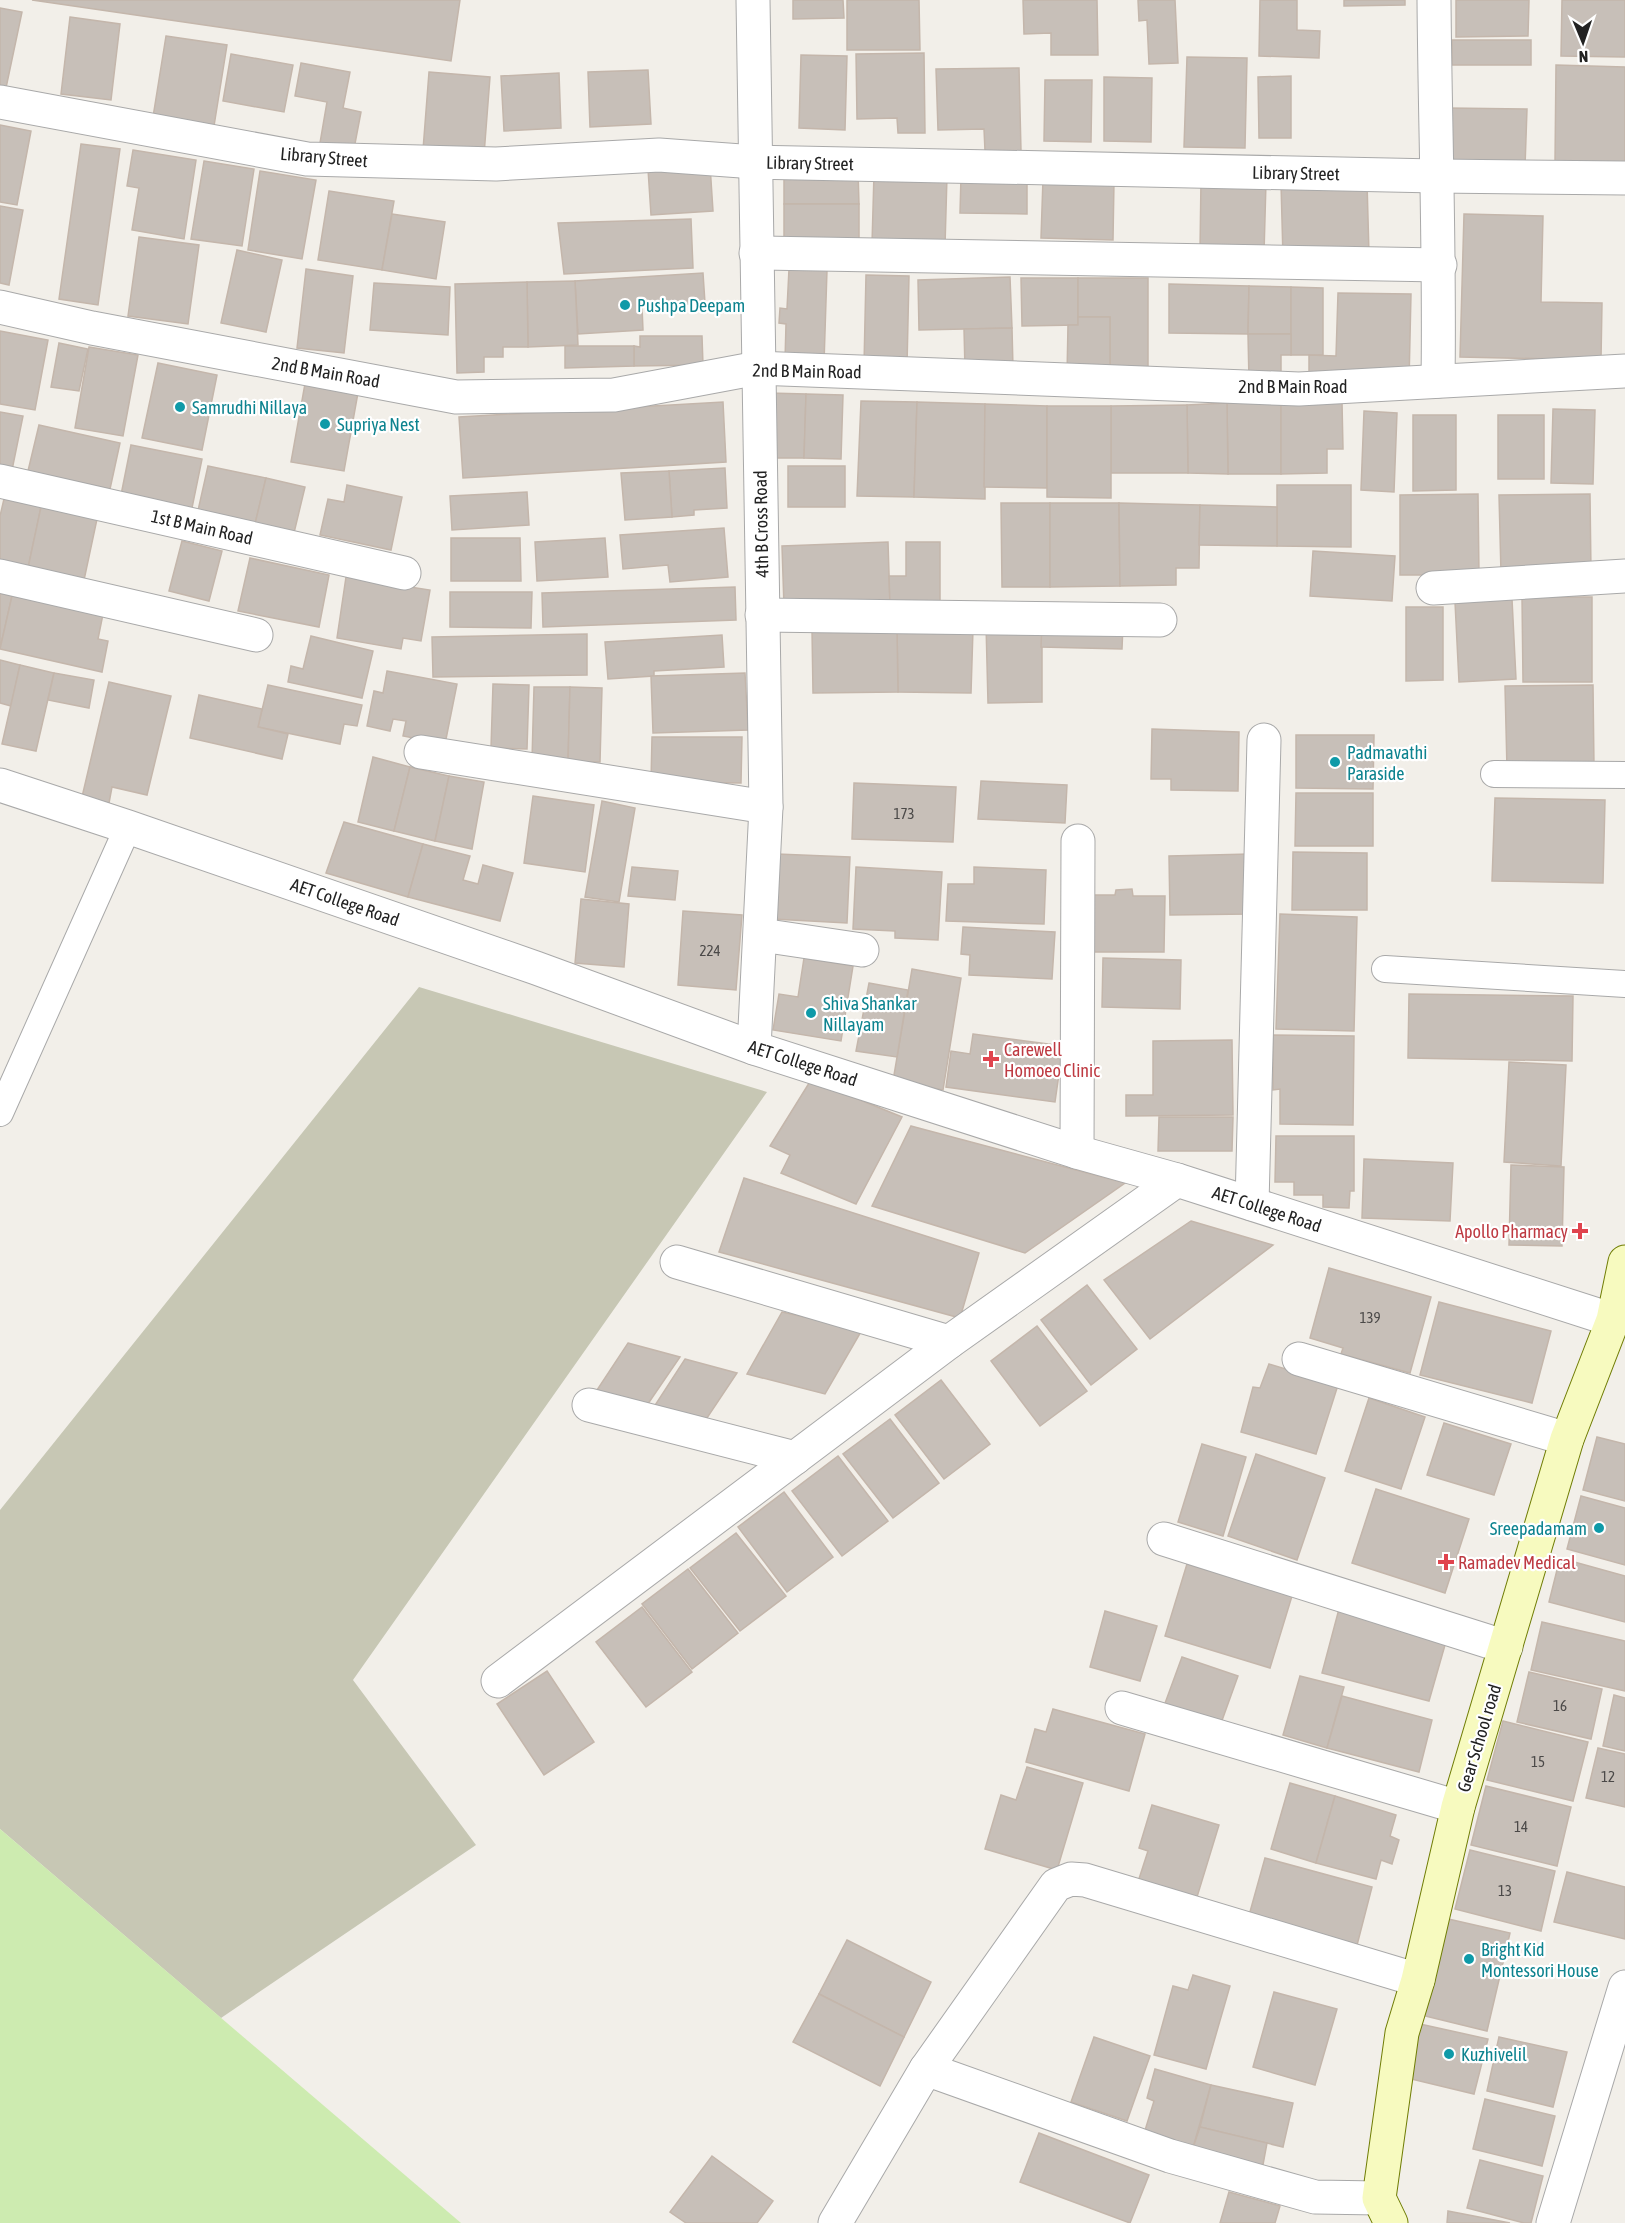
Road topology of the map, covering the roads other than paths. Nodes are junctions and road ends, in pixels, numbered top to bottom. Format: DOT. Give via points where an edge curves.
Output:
graph roads {
  1 [pos="753,0"];
  2 [pos="1434,0"];
  3 [pos="0,102"];
  4 [pos="755,162"];
  5 [pos="1436,176"];
  6 [pos="1625,178"];
  7 [pos="756,253"];
  8 [pos="1440,265"];
  9 [pos="0,308"];
  10 [pos="758,368"];
  11 [pos="1625,371"];
  12 [pos="1438,381"];
  13 [pos="0,481"];
  14 [pos="404,573"];
  15 [pos="0,576"];
  16 [pos="1625,576"];
  17 [pos="1433,588"];
  18 [pos="762,615"];
  19 [pos="1160,620"];
  20 [pos="256,635"];
  21 [pos="1264,740"];
  22 [pos="421,752"];
  23 [pos="1494,774"];
  24 [pos="1625,775"];
  25 [pos="0,785"];
  26 [pos="766,807"];
  27 [pos="128,827"];
  28 [pos="1078,841"];
  29 [pos="760,935"];
  30 [pos="862,950"];
  31 [pos="1385,969"];
  32 [pos="1625,984"];
  33 [pos="754,1048"];
  34 [pos="0,1113"];
  35 [pos="1077,1152"];
  36 [pos="1177,1180"];
  37 [pos="1252,1204"];
  38 [pos="1625,1262"];
  39 [pos="677,1263"];
  40 [pos="1619,1322"];
  41 [pos="949,1342"];
  42 [pos="1299,1359"];
  43 [pos="589,1405"];
  44 [pos="1567,1439"];
  45 [pos="795,1458"];
  46 [pos="1164,1539"];
  47 [pos="1506,1647"];
  48 [pos="498,1681"];
  49 [pos="1122,1708"];
  50 [pos="1458,1807"];
  51 [pos="1418,1980"];
  52 [pos="1625,1987"];
  53 [pos="926,2068"];
  54 [pos="1385,2211"];
  55 [pos="835,2223"];
  56 [pos="1553,2223"];
  1 -- 4 [label="street, 4th B Cross Road"];
  2 -- 5 [label="street"];
  3 -- 4 [label="street, Library Street" via="307,159 496,164 659,155"];
  4 -- 5 [label="street, Library Street"];
  4 -- 7 [label="street, 4th B Cross Road"];
  5 -- 6 [label="street, Library Street"];
  5 -- 8 [label="street"];
  7 -- 8 [label="street"];
  7 -- 10 [label="street, 4th B Cross Road"];
  8 -- 12 [label="street"];
  9 -- 10 [label="street, 2nd B Main Road" via="456,397 614,395"];
  10 -- 12 [label="street, 2nd B Main Road" via="1299,389"];
  10 -- 18 [label="street, 4th B Cross Road"];
  11 -- 12 [label="street, 2nd B Main Road"];
  13 -- 14 [label="street, 1st B Main Road"];
  15 -- 20 [label="street"];
  16 -- 17 [label="street"];
  18 -- 19 [label="street"];
  18 -- 26 [label="street, 4th B Cross Road"];
  21 -- 37 [label="street"];
  22 -- 26 [label="street"];
  23 -- 24 [label="lane"];
  25 -- 27 [label="street, AET College Road"];
  26 -- 29 [label="street, 4th B Cross Road"];
  27 -- 33 [label="street, AET College Road"];
  27 -- 34 [label="lane"];
  28 -- 35 [label="street"];
  29 -- 30 [label="street"];
  29 -- 33 [label="street, 4th B Cross Road"];
  31 -- 32 [label="lane"];
  33 -- 35 [label="street, AET College Road"];
  35 -- 36 [label="street, AET College Road"];
  36 -- 37 [label="street, AET College Road"];
  36 -- 41 [label="street"];
  37 -- 40 [label="street, AET College Road"];
  38 -- 40 [label="main road, Gear School road"];
  39 -- 41 [label="street"];
  40 -- 44 [label="main road, Gear School road"];
  41 -- 45 [label="street"];
  42 -- 44 [label="street"];
  43 -- 45 [label="street"];
  44 -- 47 [label="main road, Gear School road"];
  45 -- 48 [label="street"];
  46 -- 47 [label="street"];
  47 -- 50 [label="main road, Gear School road"];
  49 -- 50 [label="street"];
  50 -- 51 [label="main road, Gear School road"];
  51 -- 53 [label="street" via="1071,1879 1056,1885"];
  51 -- 54 [label="main road, Gear School road" via="1402,2033"];
  52 -- 56 [label="street"];
  53 -- 54 [label="street" via="1170,2156 1315,2197"];
  53 -- 55 [label="street"];
}
